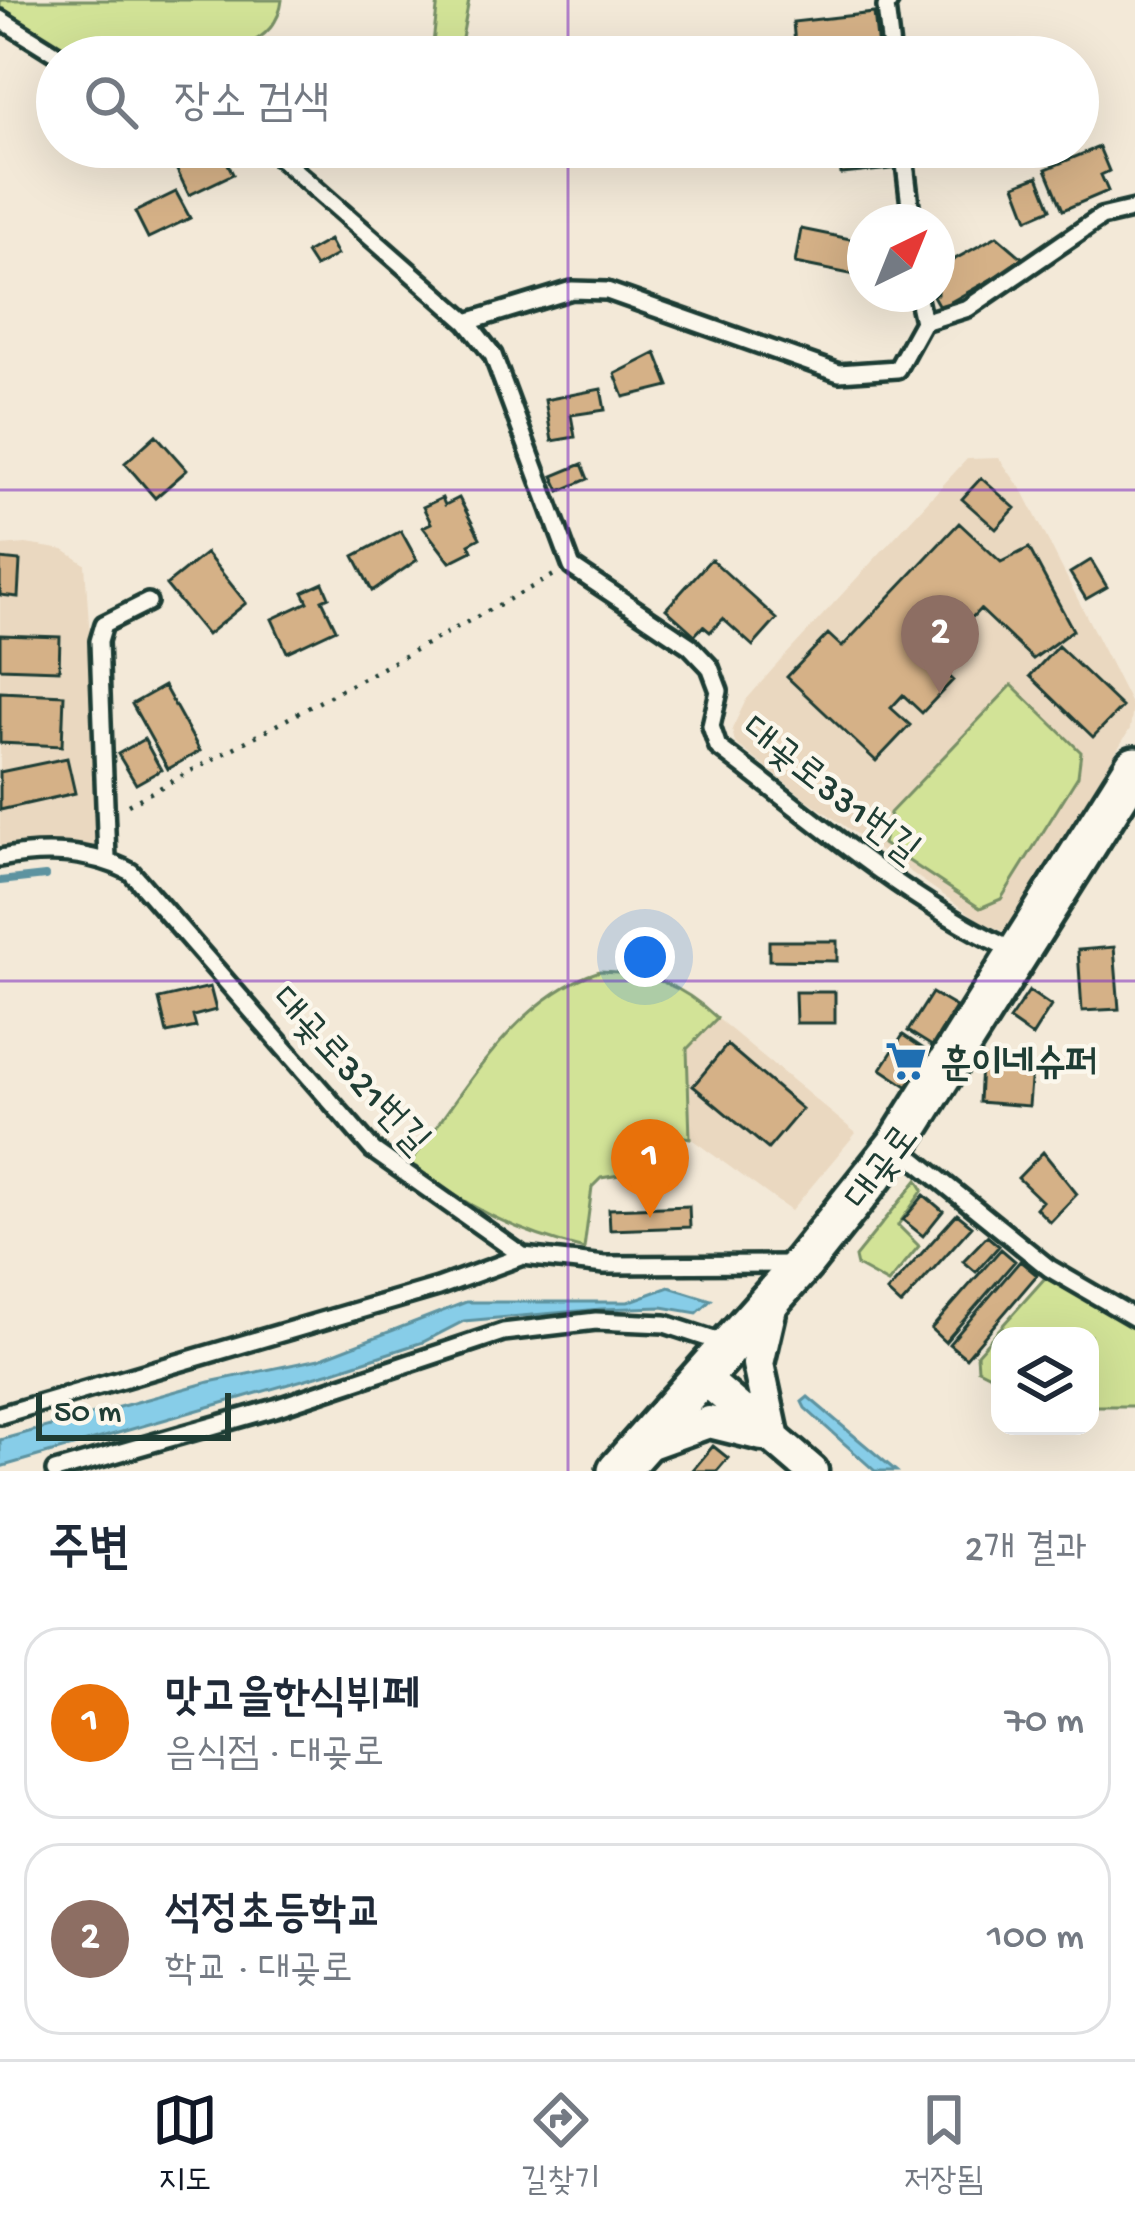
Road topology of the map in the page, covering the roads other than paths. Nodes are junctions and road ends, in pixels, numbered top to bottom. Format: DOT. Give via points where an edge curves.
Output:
graph roads {
  1 [pos="890,0"];
  2 [pos="0,20"];
  3 [pos="889,36"];
  4 [pos="36,42"];
  5 [pos="292,168"];
  6 [pos="906,168"];
  7 [pos="910,204"];
  8 [pos="1135,208"];
  9 [pos="921,312"];
  10 [pos="467,322"];
  11 [pos="923,322"];
  12 [pos="148,602"];
  13 [pos="1135,767"];
  14 [pos="0,858"];
  15 [pos="107,859"];
  16 [pos="1022,954"];
  17 [pos="897,1145"];
  18 [pos="523,1256"];
  19 [pos="803,1263"];
  20 [pos="774,1295"];
  21 [pos="1135,1318"];
  22 [pos="730,1345"];
  23 [pos="701,1376"];
  24 [pos="0,1415"];
  25 [pos="774,1439"];
  26 [pos="628,1460"];
  27 [pos="55,1471"];
  28 [pos="812,1471"];
  1 -- 3 [label="lane"];
  2 -- 4 [label="lane"];
  5 -- 10 [label="lane"];
  6 -- 7 [label="lane"];
  8 -- 11 [label="lane" via="1101,217 968,308"];
  9 -- 11 [label="lane"];
  10 -- 11 [label="lane" via="572,290 607,291 839,373 871,374 897,369"];
  10 -- 16 [label="lane, 대곶로331번길" via="493,355 572,566 710,667 719,691 711,726 718,747 893,878"];
  12 -- 15 [label="lane" via="104,624 99,641"];
  13 -- 16 [label="street, 대곶로"];
  14 -- 15 [label="lane"];
  15 -- 18 [label="lane, 대곶로321번길" via="131,872 374,1150"];
  16 -- 17 [label="street, 대곶로"];
  17 -- 19 [label="street, 대곶로"];
  17 -- 21 [label="lane" via="1049,1268"];
  18 -- 19 [label="lane, 대곶로321번길" via="605,1265"];
  18 -- 24 [label="lane"];
  19 -- 20 [label="street, 대곶로"];
  20 -- 22 [label="street, 대곶로"];
  20 -- 25 [label="street" via="758,1364"];
  22 -- 23 [label="street, 대곶로"];
  22 -- 27 [label="lane" via="665,1324 596,1321 502,1332"];
  23 -- 25 [label="street"];
  23 -- 26 [label="street, 대곶로"];
  25 -- 26 [label="street" via="709,1422"];
  25 -- 28 [label="street"];
}
